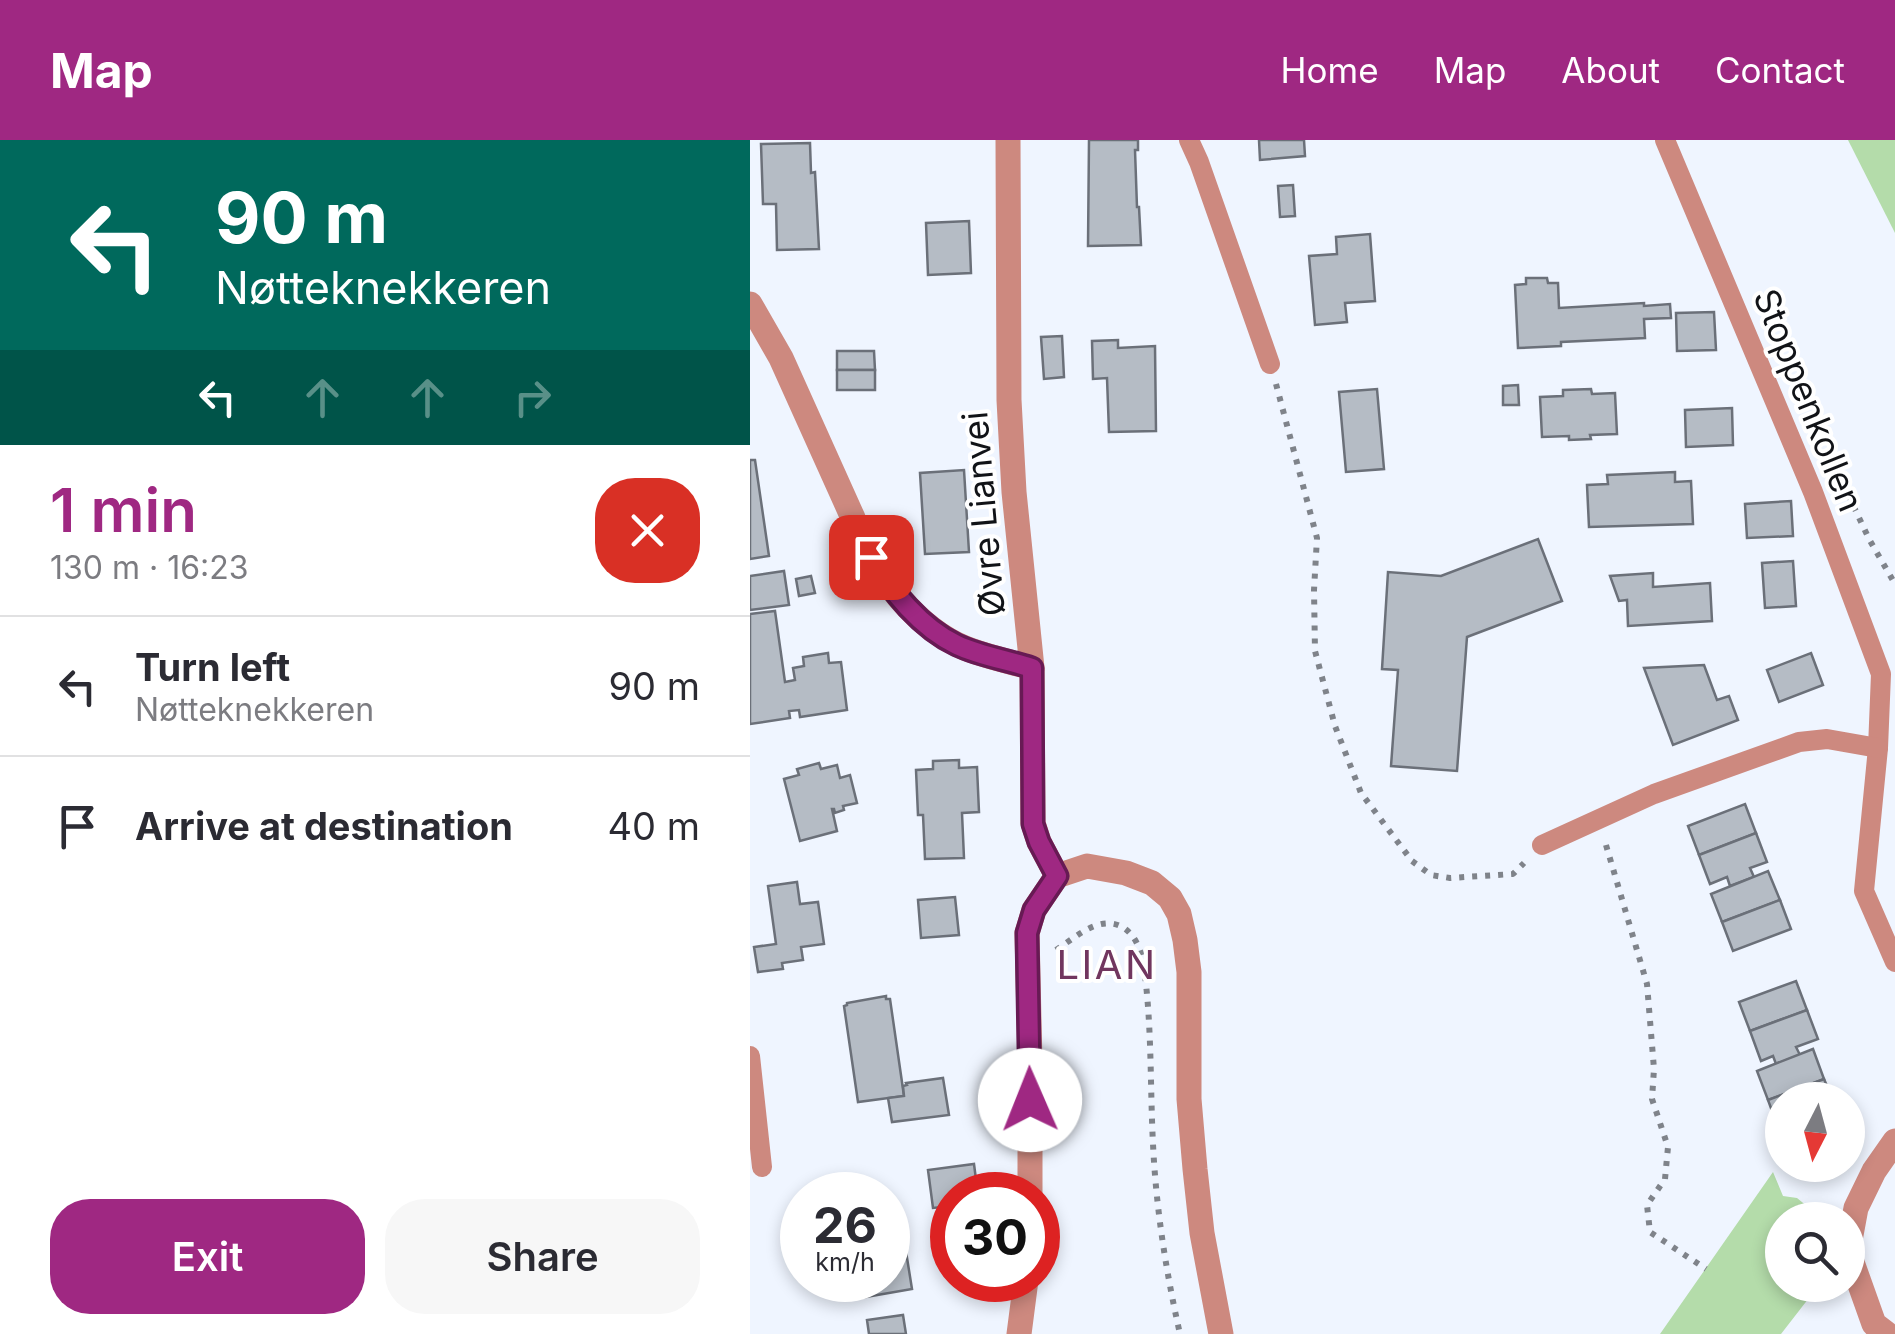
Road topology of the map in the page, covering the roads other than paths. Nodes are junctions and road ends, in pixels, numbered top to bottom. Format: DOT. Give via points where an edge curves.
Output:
graph roads {
  1 [pos="1008,140"];
  2 [pos="1188,140"];
  3 [pos="1666,140"];
  4 [pos="750,304"];
  5 [pos="1270,364"];
  6 [pos="1032,668"];
  7 [pos="1878,748"];
  8 [pos="1542,844"];
  9 [pos="1057,876"];
  10 [pos="1895,962"];
  11 [pos="750,1056"];
  12 [pos="1895,1140"];
  13 [pos="762,1167"];
  14 [pos="1030,1172"];
  15 [pos="1023,1302"];
  16 [pos="1019,1334"];
  17 [pos="1221,1334"];
  18 [pos="1887,1334"];
  1 -- 6 [label="street, Øvre Lianvei" via="1008,400"];
  2 -- 5 [label="lane"];
  3 -- 7 [label="lane, Stoppenkollen" via="1881,674"];
  4 -- 6 [label="street" via="882,576 914,615 957,645"];
  6 -- 9 [label="street, Øvre Lianvei" via="1033,824"];
  7 -- 8 [label="lane" via="1826,739 1799,742 1654,794"];
  7 -- 10 [label="lane, Stoppenkollen" via="1864,892"];
  9 -- 14 [label="street" via="1027,933"];
  9 -- 17 [label="street" via="1087,866 1126,872 1163,891 1179,914 1189,972 1195,1170"];
  11 -- 13 [label="lane"];
  12 -- 18 [label="street" via="1856,1208 1848,1250 1874,1324"];
  15 -- 16 [label="street"];
}
